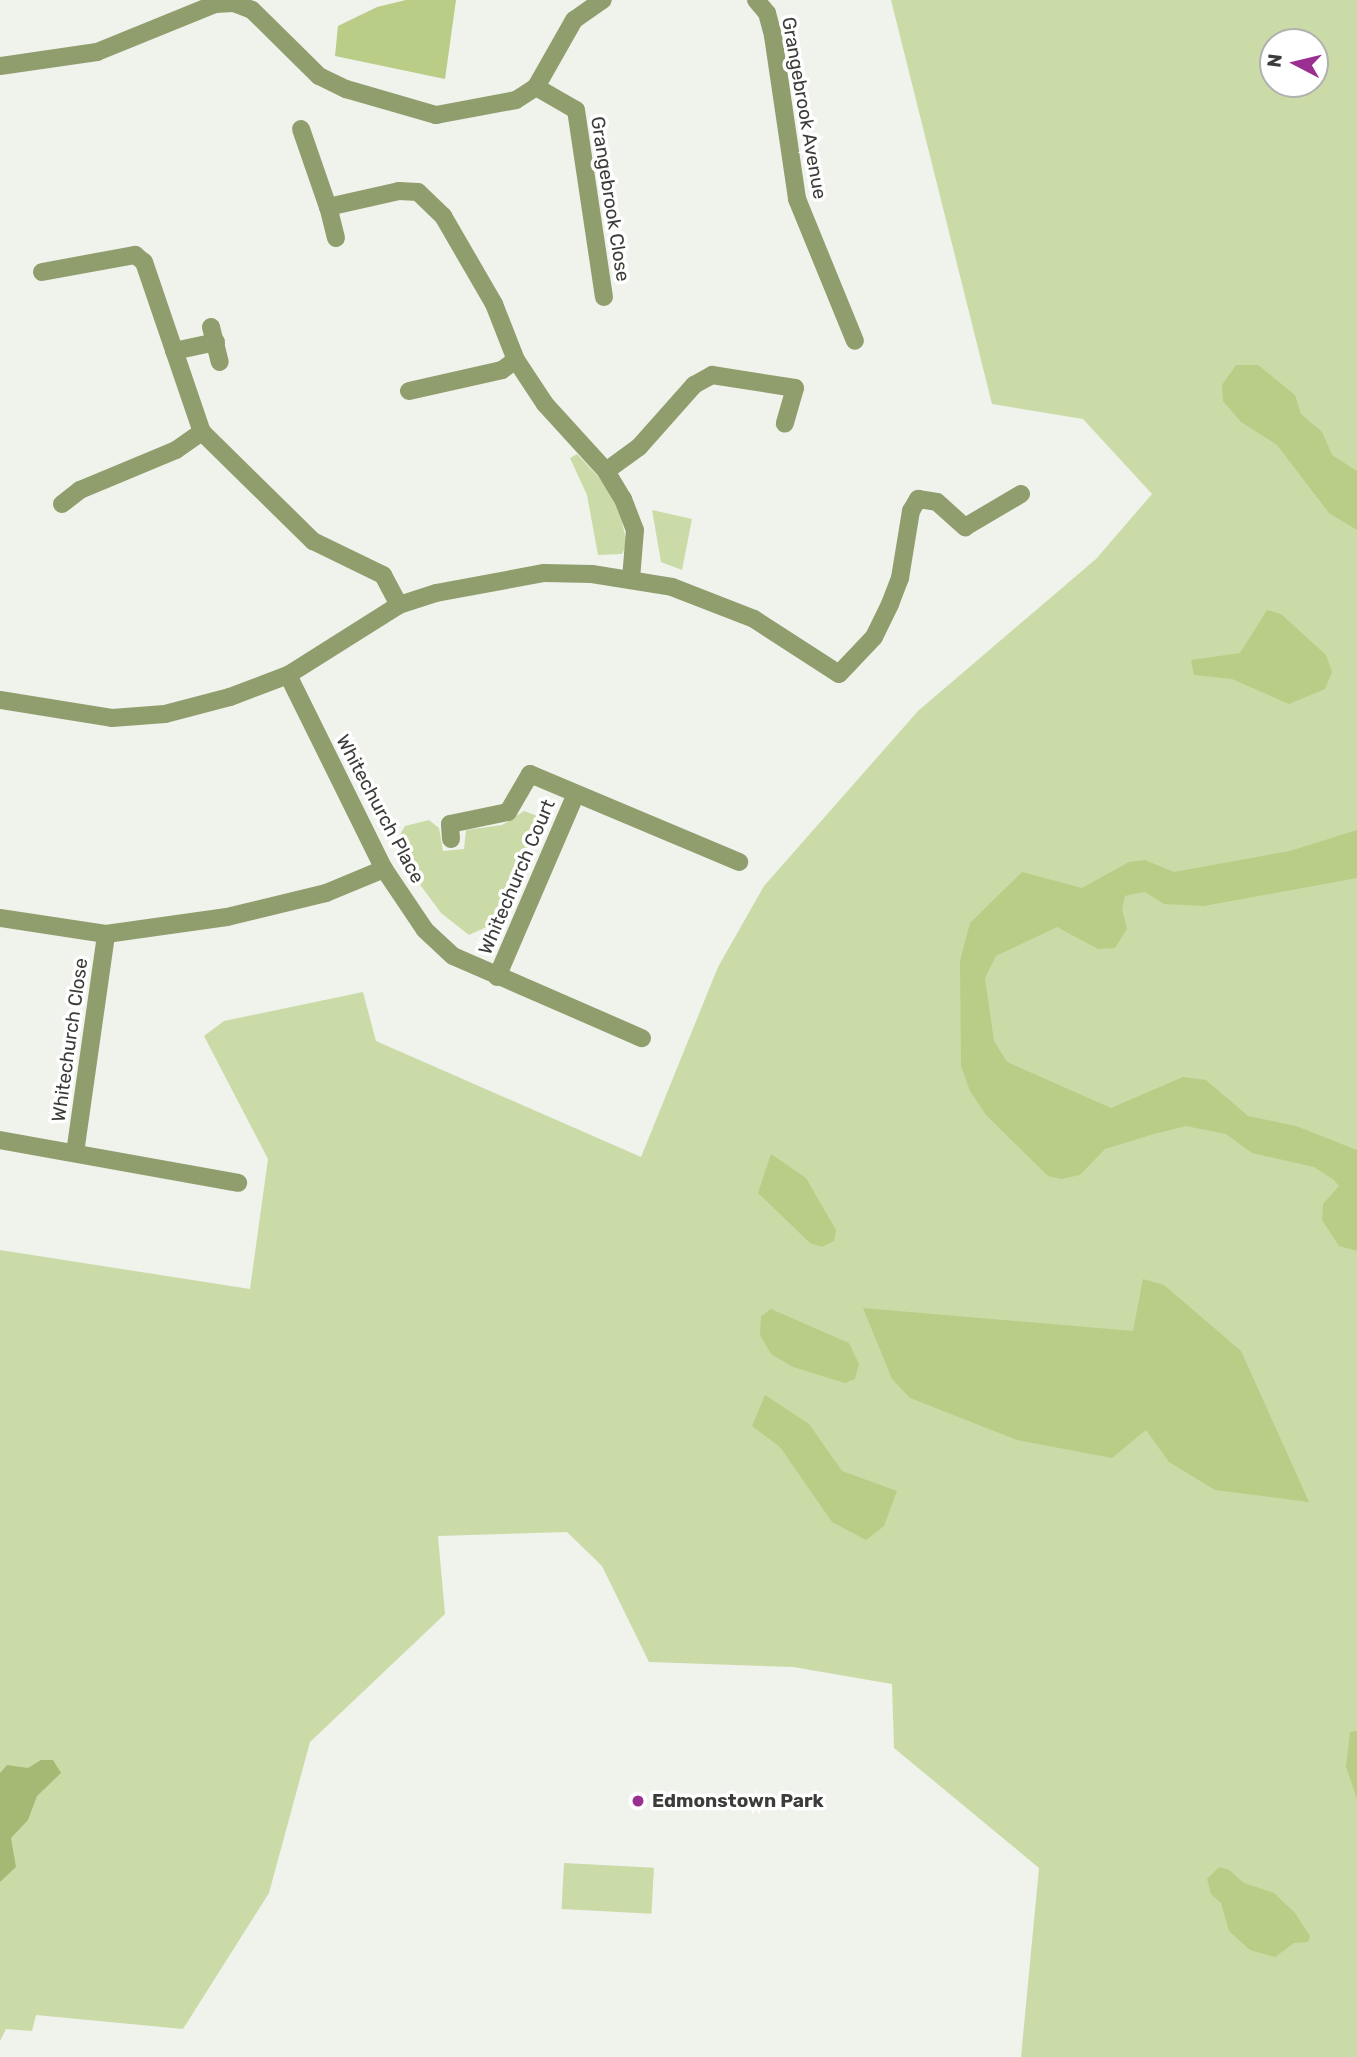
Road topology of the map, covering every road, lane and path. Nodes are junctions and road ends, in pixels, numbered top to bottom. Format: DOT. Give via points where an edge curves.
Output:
graph roads {
  1 [pos="756,0"];
  2 [pos="590,3"];
  3 [pos="0,66"];
  4 [pos="536,87"];
  5 [pos="301,129"];
  6 [pos="328,207"];
  7 [pos="336,238"];
  8 [pos="42,272"];
  9 [pos="604,298"];
  10 [pos="855,341"];
  11 [pos="174,351"];
  12 [pos="516,360"];
  13 [pos="220,362"];
  14 [pos="408,391"];
  15 [pos="785,424"];
  16 [pos="202,432"];
  17 [pos="606,471"];
  18 [pos="1021,494"];
  19 [pos="62,504"];
  20 [pos="631,579"];
  21 [pos="398,605"];
  22 [pos="288,675"];
  23 [pos="0,700"];
  24 [pos="576,794"];
  25 [pos="451,839"];
  26 [pos="739,862"];
  27 [pos="384,869"];
  28 [pos="0,918"];
  29 [pos="106,934"];
  30 [pos="497,977"];
  31 [pos="642,1038"];
  32 [pos="0,1140"];
  33 [pos="75,1153"];
  34 [pos="238,1183"];
  1 -- 10 [label="street, Grangebrook Avenue" via="767,13 774,36 800,208"];
  2 -- 4 [label="street" via="564,36"];
  3 -- 4 [label="street" via="97,52 215,4 234,3 252,10 320,76 397,105 436,115 468,111 516,100"];
  4 -- 9 [label="street, Grangebrook Close" via="576,110"];
  5 -- 6 [label="street"];
  6 -- 7 [label="street"];
  6 -- 12 [label="street" via="399,191 418,192 443,216 494,304"];
  8 -- 11 [label="street" via="135,255 147,269"];
  11 -- 13 [label="street" via="214,334"];
  11 -- 16 [label="street"];
  12 -- 14 [label="street" via="502,370"];
  12 -- 17 [label="street" via="576,443"];
  15 -- 17 [label="street" via="795,388 712,375 694,385 639,447"];
  16 -- 19 [label="street" via="176,450 80,490"];
  16 -- 21 [label="street" via="313,541 383,575"];
  17 -- 20 [label="street" via="635,530"];
  18 -- 20 [label="street" via="965,527 937,502 918,499 911,510 900,578 890,604 874,637 839,674 754,619 672,587"];
  20 -- 21 [label="street" via="544,573 436,593"];
  21 -- 22 [label="street"];
  22 -- 23 [label="street" via="165,714 112,718"];
  22 -- 27 [label="street, Whitechurch Place"];
  24 -- 25 [label="street, Whitechurch Court" via="530,774 508,812 450,824"];
  24 -- 26 [label="street, Whitechurch Court"];
  24 -- 30 [label="street, Whitechurch Court"];
  27 -- 29 [label="street" via="326,893 227,918"];
  27 -- 30 [label="street, Whitechurch Place" via="425,930 453,956"];
  28 -- 29 [label="street"];
  29 -- 33 [label="street, Whitechurch Close"];
  30 -- 31 [label="street, Whitechurch Place"];
  32 -- 33 [label="street, Whitechurch Close"];
  33 -- 34 [label="street, Whitechurch Close"];
}
